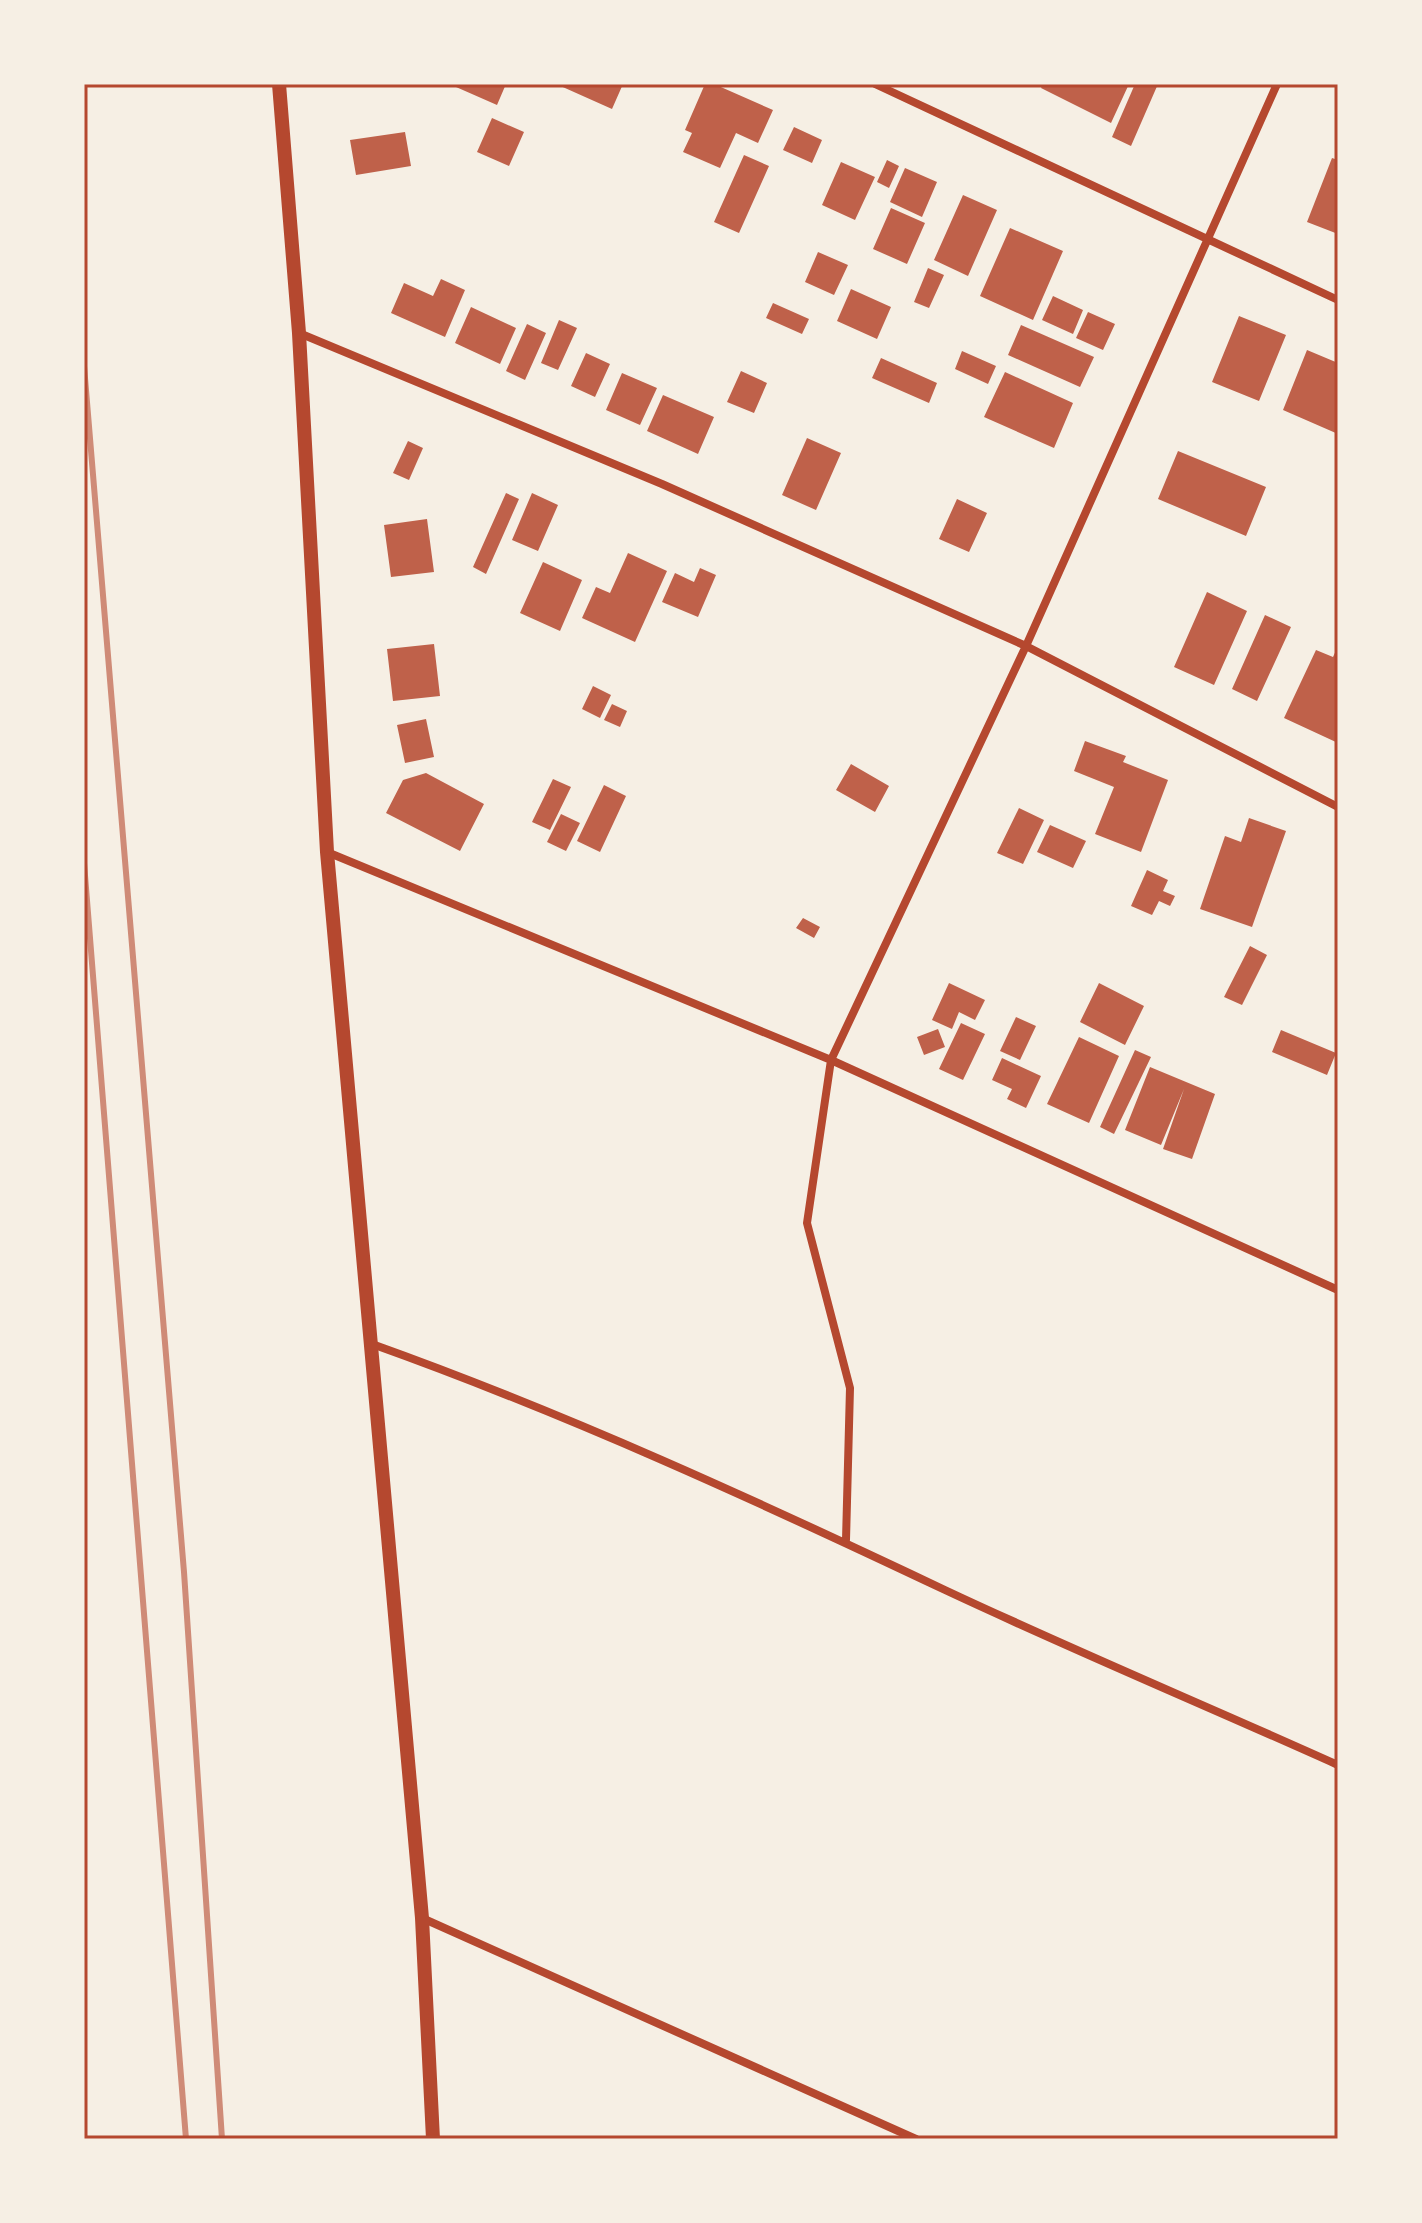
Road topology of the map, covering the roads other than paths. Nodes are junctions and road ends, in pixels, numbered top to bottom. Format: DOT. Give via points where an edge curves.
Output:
graph roads {
  1 [pos="279,84"];
  2 [pos="875,84"];
  3 [pos="1277,84"];
  4 [pos="1206,241"];
  5 [pos="1338,300"];
  6 [pos="299,333"];
  7 [pos="1026,646"];
  8 [pos="1338,807"];
  9 [pos="327,852"];
  10 [pos="831,1060"];
  11 [pos="1338,1290"];
  12 [pos="372,1344"];
  13 [pos="846,1540"];
  14 [pos="1338,1765"];
  15 [pos="422,1918"];
  16 [pos="433,2139"];
  17 [pos="916,2139"];
  1 -- 6 [label="street"];
  2 -- 4 [label="street"];
  3 -- 4 [label="street"];
  4 -- 5 [label="street"];
  4 -- 7 [label="street"];
  6 -- 7 [label="street" via="662,484"];
  6 -- 9 [label="street"];
  7 -- 8 [label="street"];
  7 -- 10 [label="street"];
  9 -- 10 [label="street"];
  9 -- 12 [label="street"];
  10 -- 11 [label="street"];
  10 -- 13 [label="street" via="807,1223 850,1388"];
  12 -- 13 [label="street" via="487,1385"];
  12 -- 15 [label="street"];
  13 -- 14 [label="street"];
  15 -- 16 [label="street"];
  15 -- 17 [label="street"];
}
